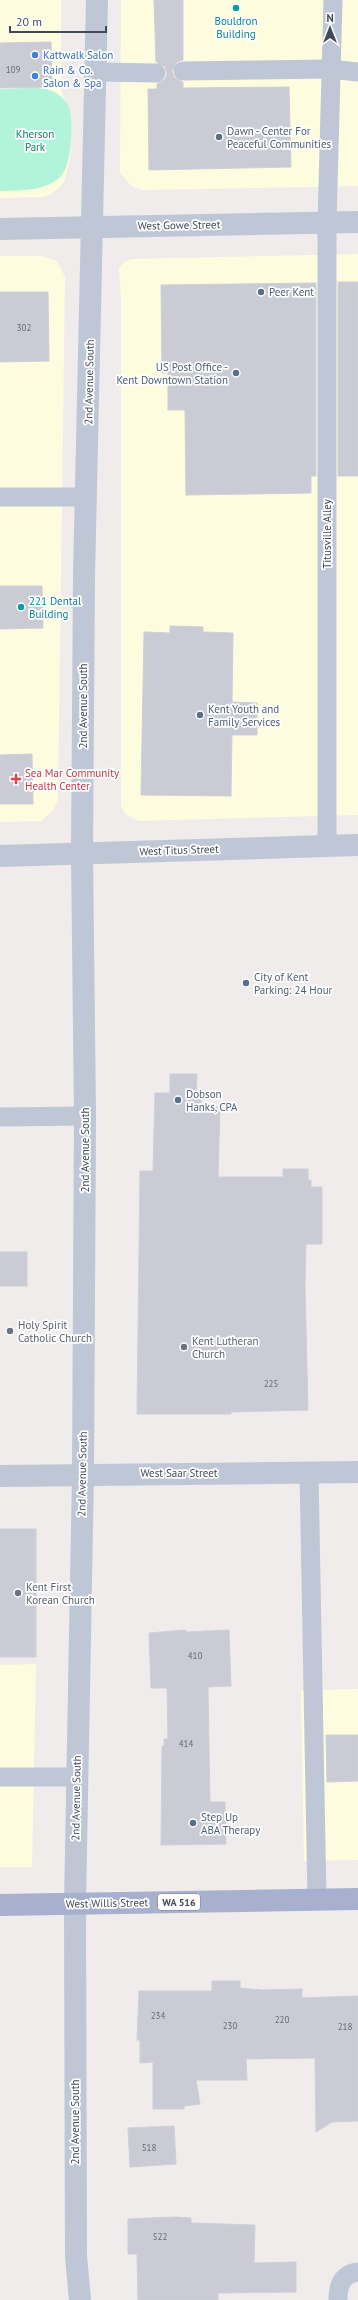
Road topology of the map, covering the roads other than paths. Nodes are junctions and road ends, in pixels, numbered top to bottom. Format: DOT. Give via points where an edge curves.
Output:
graph roads {
  1 [pos="97,0"];
  2 [pos="333,0"];
  3 [pos="331,69"];
  4 [pos="182,71"];
  5 [pos="96,72"];
  6 [pos="358,72"];
  7 [pos="156,73"];
  8 [pos="358,222"];
  9 [pos="327,223"];
  10 [pos="93,227"];
  11 [pos="0,229"];
  12 [pos="0,496"];
  13 [pos="86,497"];
  14 [pos="358,845"];
  15 [pos="327,846"];
  16 [pos="82,853"];
  17 [pos="0,856"];
  18 [pos="85,1116"];
  19 [pos="0,1117"];
  20 [pos="358,1472"];
  21 [pos="309,1473"];
  22 [pos="83,1474"];
  23 [pos="0,1476"];
  24 [pos="0,1777"];
  25 [pos="77,1777"];
  26 [pos="358,1899"];
  27 [pos="317,1900"];
  28 [pos="74,1904"];
  29 [pos="0,1905"];
  30 [pos="358,2272"];
  31 [pos="80,2300"];
  32 [pos="338,2300"];
  1 -- 5 [label="street, 2nd Avenue South"];
  2 -- 3 [label="lane, Titusville Alley"];
  3 -- 4 [label="lane"];
  3 -- 6 [label="lane"];
  3 -- 9 [label="lane, Titusville Alley"];
  5 -- 7 [label="lane"];
  5 -- 10 [label="street, 2nd Avenue South"];
  8 -- 9 [label="street, West Gowe Street"];
  9 -- 10 [label="street, West Gowe Street"];
  9 -- 15 [label="lane, Titusville Alley"];
  10 -- 11 [label="street, West Gowe Street"];
  10 -- 13 [label="street, 2nd Avenue South"];
  12 -- 13 [label="lane"];
  13 -- 16 [label="street, 2nd Avenue South"];
  14 -- 15 [label="street, West Titus Street"];
  15 -- 16 [label="street, West Titus Street"];
  16 -- 17 [label="street, West Titus Street"];
  16 -- 18 [label="street, 2nd Avenue South"];
  18 -- 19 [label="lane"];
  18 -- 22 [label="street, 2nd Avenue South"];
  20 -- 21 [label="street, West Saar Street"];
  21 -- 22 [label="street, West Saar Street"];
  21 -- 27 [label="lane"];
  22 -- 23 [label="street, West Saar Street"];
  22 -- 25 [label="street, 2nd Avenue South"];
  24 -- 25 [label="lane"];
  25 -- 28 [label="street, 2nd Avenue South"];
  26 -- 27 [label="main road, West Willis Street / WA 516"];
  27 -- 28 [label="main road, West Willis Street / WA 516"];
  28 -- 29 [label="main road, West Willis Street / WA 516"];
  28 -- 31 [label="street, 2nd Avenue South" via="76,2256"];
  30 -- 32 [label="lane" via="349,2273 340,2282"];
}
